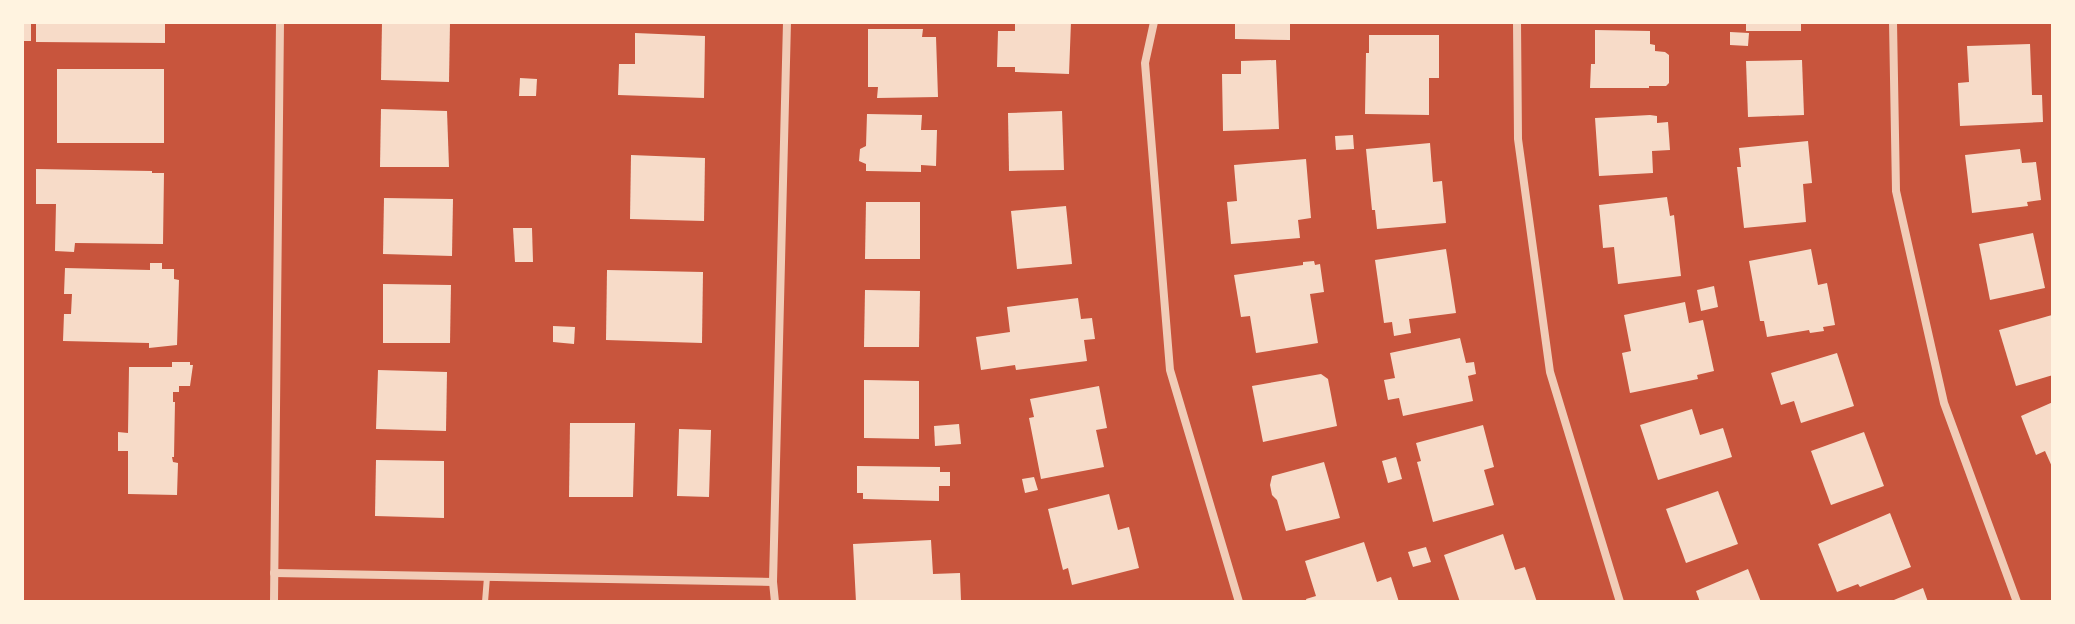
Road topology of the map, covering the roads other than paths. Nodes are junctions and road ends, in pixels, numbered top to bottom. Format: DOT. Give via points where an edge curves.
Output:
graph roads {
  1 [pos="280,22"];
  2 [pos="787,22"];
  3 [pos="1154,22"];
  4 [pos="1517,22"];
  5 [pos="1893,22"];
  6 [pos="274,573"];
  7 [pos="487,577"];
  8 [pos="773,582"];
  9 [pos="274,602"];
  10 [pos="485,602"];
  11 [pos="775,602"];
  12 [pos="1239,602"];
  13 [pos="1620,602"];
  14 [pos="2017,602"];
  1 -- 6 [label="street"];
  2 -- 8 [label="street"];
  3 -- 12 [label="street" via="1145,63 1170,370"];
  4 -- 13 [label="street" via="1518,139 1550,372"];
  5 -- 14 [label="street" via="1896,191 1944,403"];
  6 -- 7 [label="street"];
  6 -- 9 [label="street"];
  7 -- 8 [label="street"];
  7 -- 10 [label="lane"];
  8 -- 11 [label="street"];
}
